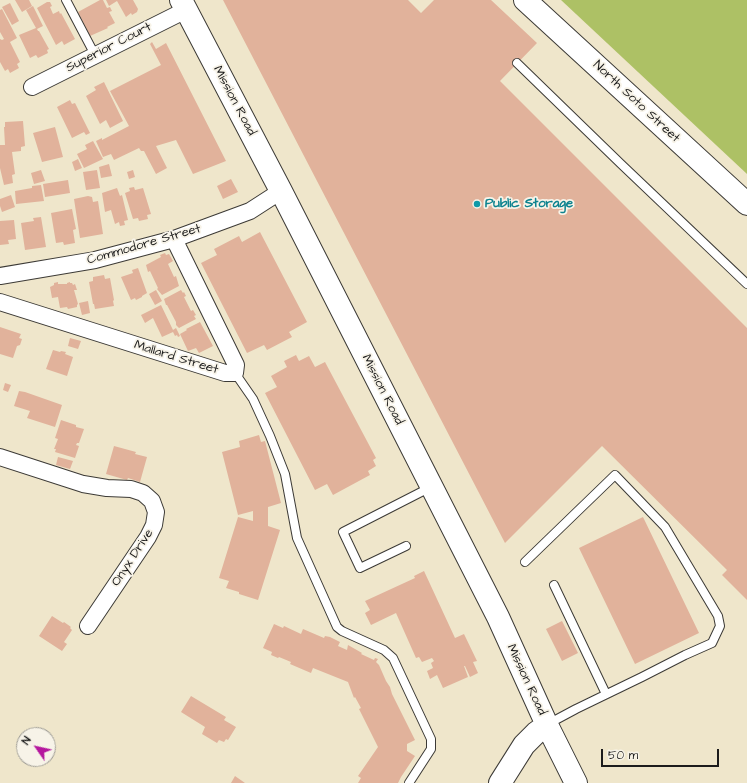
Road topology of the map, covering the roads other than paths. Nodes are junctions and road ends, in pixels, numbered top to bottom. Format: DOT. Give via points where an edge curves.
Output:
graph roads {
  1 [pos="66,0"];
  2 [pos="525,0"];
  3 [pos="183,5"];
  4 [pos="95,55"];
  5 [pos="517,63"];
  6 [pos="32,87"];
  7 [pos="281,191"];
  8 [pos="747,204"];
  9 [pos="174,239"];
  10 [pos="0,276"];
  11 [pos="747,284"];
  12 [pos="0,302"];
  13 [pos="235,373"];
  14 [pos="0,457"];
  15 [pos="432,487"];
  16 [pos="406,546"];
  17 [pos="525,562"];
  18 [pos="554,585"];
  19 [pos="88,626"];
  20 [pos="606,694"];
  21 [pos="547,725"];
  22 [pos="409,783"];
  23 [pos="500,783"];
  24 [pos="576,783"];
  1 -- 4 [label="lane"];
  2 -- 8 [label="main road, North Soto Street"];
  3 -- 4 [label="street, Superior Court"];
  3 -- 7 [label="main road, Mission Road"];
  4 -- 6 [label="street, Superior Court"];
  5 -- 11 [label="lane"];
  7 -- 9 [label="street, Commodore Street" via="250,211"];
  7 -- 15 [label="main road, Mission Road"];
  9 -- 10 [label="street, Commodore Street" via="95,260"];
  9 -- 13 [label="street, Mallard Street" via="236,366"];
  12 -- 13 [label="street, Mallard Street" via="225,373"];
  13 -- 22 [label="lane" via="253,399 275,449 285,474 297,538 337,627 384,650 393,658 431,739 431,748"];
  14 -- 19 [label="street, Onyx Drive" via="83,484 131,489 143,493 152,500 156,512 154,525 148,537"];
  15 -- 16 [label="lane" via="343,532 360,568"];
  15 -- 21 [label="main road, Mission Road" via="498,617"];
  17 -- 20 [label="lane" via="615,475 665,527 718,616 720,626 712,643"];
  18 -- 20 [label="lane"];
  20 -- 21 [label="lane"];
  21 -- 23 [label="main road" via="524,745"];
  21 -- 24 [label="main road, Mission Road"];
}
